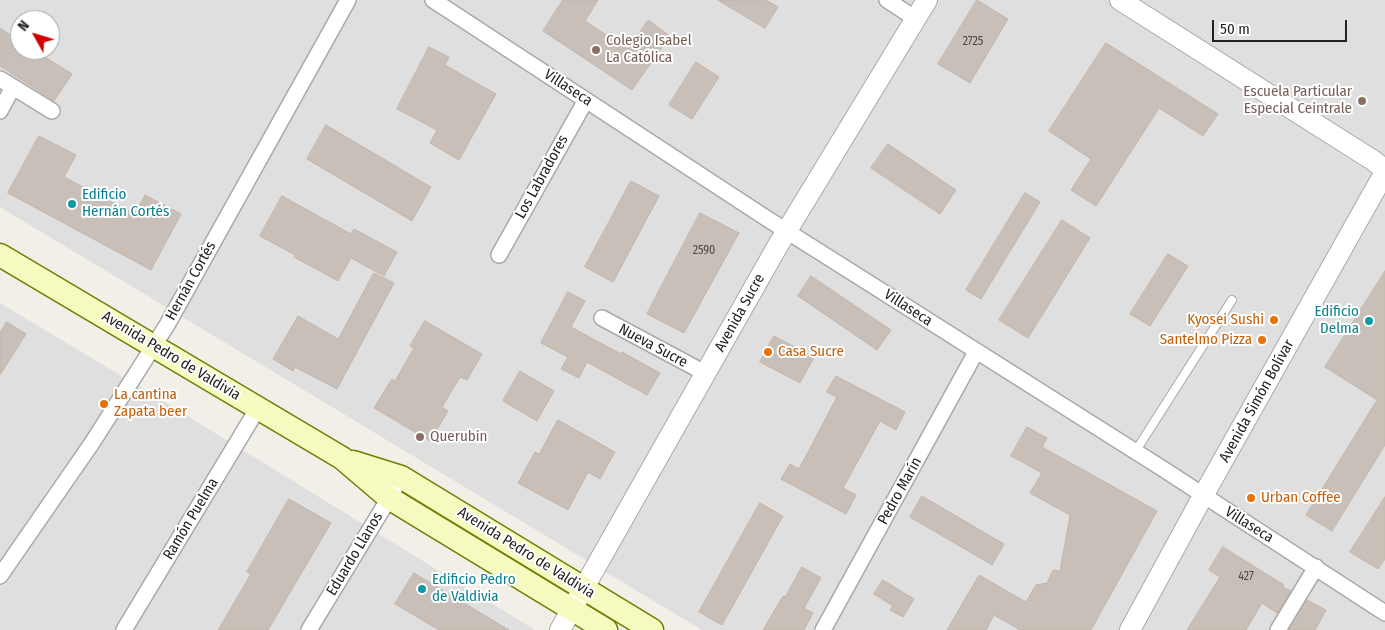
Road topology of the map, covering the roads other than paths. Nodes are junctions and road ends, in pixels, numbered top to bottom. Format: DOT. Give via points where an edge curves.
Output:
graph roads {
  1 [pos="348,0"];
  2 [pos="433,0"];
  3 [pos="887,0"];
  4 [pos="927,0"];
  5 [pos="1120,0"];
  6 [pos="916,18"];
  7 [pos="0,79"];
  8 [pos="13,87"];
  9 [pos="586,100"];
  10 [pos="0,111"];
  11 [pos="52,111"];
  12 [pos="1385,171"];
  13 [pos="786,231"];
  14 [pos="499,255"];
  15 [pos="0,256"];
  16 [pos="1232,300"];
  17 [pos="602,318"];
  18 [pos="154,345"];
  19 [pos="976,352"];
  20 [pos="705,374"];
  21 [pos="258,408"];
  22 [pos="1135,452"];
  23 [pos="342,458"];
  24 [pos="402,477"];
  25 [pos="1203,496"];
  26 [pos="389,498"];
  27 [pos="1316,567"];
  28 [pos="0,576"];
  29 [pos="584,590"];
  30 [pos="572,610"];
  31 [pos="1385,613"];
  32 [pos="1133,629"];
  33 [pos="124,630"];
  34 [pos="309,630"];
  35 [pos="560,630"];
  36 [pos="606,630"];
  37 [pos="652,630"];
  38 [pos="823,630"];
  39 [pos="1278,630"];
  1 -- 18 [label="street, Hernán Cortés"];
  2 -- 9 [label="street, Villaseca"];
  3 -- 6 [label="street"];
  4 -- 6 [label="street, Avenida Sucre"];
  5 -- 12 [label="street"];
  6 -- 13 [label="street, Avenida Sucre"];
  7 -- 8 [label="street"];
  8 -- 10 [label="street"];
  8 -- 11 [label="street"];
  9 -- 13 [label="street, Villaseca"];
  9 -- 14 [label="street, Los Labradores"];
  12 -- 25 [label="street, Avenida Simón Bolívar"];
  13 -- 19 [label="street, Villaseca"];
  13 -- 20 [label="street, Avenida Sucre"];
  15 -- 18 [label="main road, Avenida Pedro de Valdivia"];
  16 -- 22 [label="lane"];
  17 -- 20 [label="street, Nueva Sucre"];
  18 -- 21 [label="main road, Avenida Pedro de Valdivia"];
  18 -- 28 [label="street, Hernán Cortés" via="92,443"];
  19 -- 22 [label="street, Villaseca"];
  19 -- 38 [label="street, Pedro Marín"];
  20 -- 29 [label="street, Avenida Sucre"];
  21 -- 23 [label="main road, Avenida Pedro de Valdivia"];
  21 -- 33 [label="street, Ramón Puelma"];
  22 -- 25 [label="street, Villaseca"];
  23 -- 24 [label="main road, Avenida Pedro de Valdivia"];
  23 -- 26 [label="main road, Avenida Pedro de Valdivia"];
  24 -- 26 [label="street, Eduardo Llanos"];
  24 -- 29 [label="main road, Avenida Pedro de Valdivia"];
  25 -- 27 [label="street, Villaseca"];
  25 -- 32 [label="street, Avenida Simón Bolívar"];
  26 -- 30 [label="main road, Avenida Pedro de Valdivia"];
  26 -- 34 [label="street, Eduardo Llanos"];
  27 -- 31 [label="street, Villaseca"];
  27 -- 39 [label="street"];
  29 -- 30 [label="street, Avenida Sucre"];
  29 -- 37 [label="main road, Avenida Pedro de Valdivia"];
  30 -- 35 [label="street, Avenida Sucre"];
  30 -- 36 [label="main road, Avenida Pedro de Valdivia"];
}
